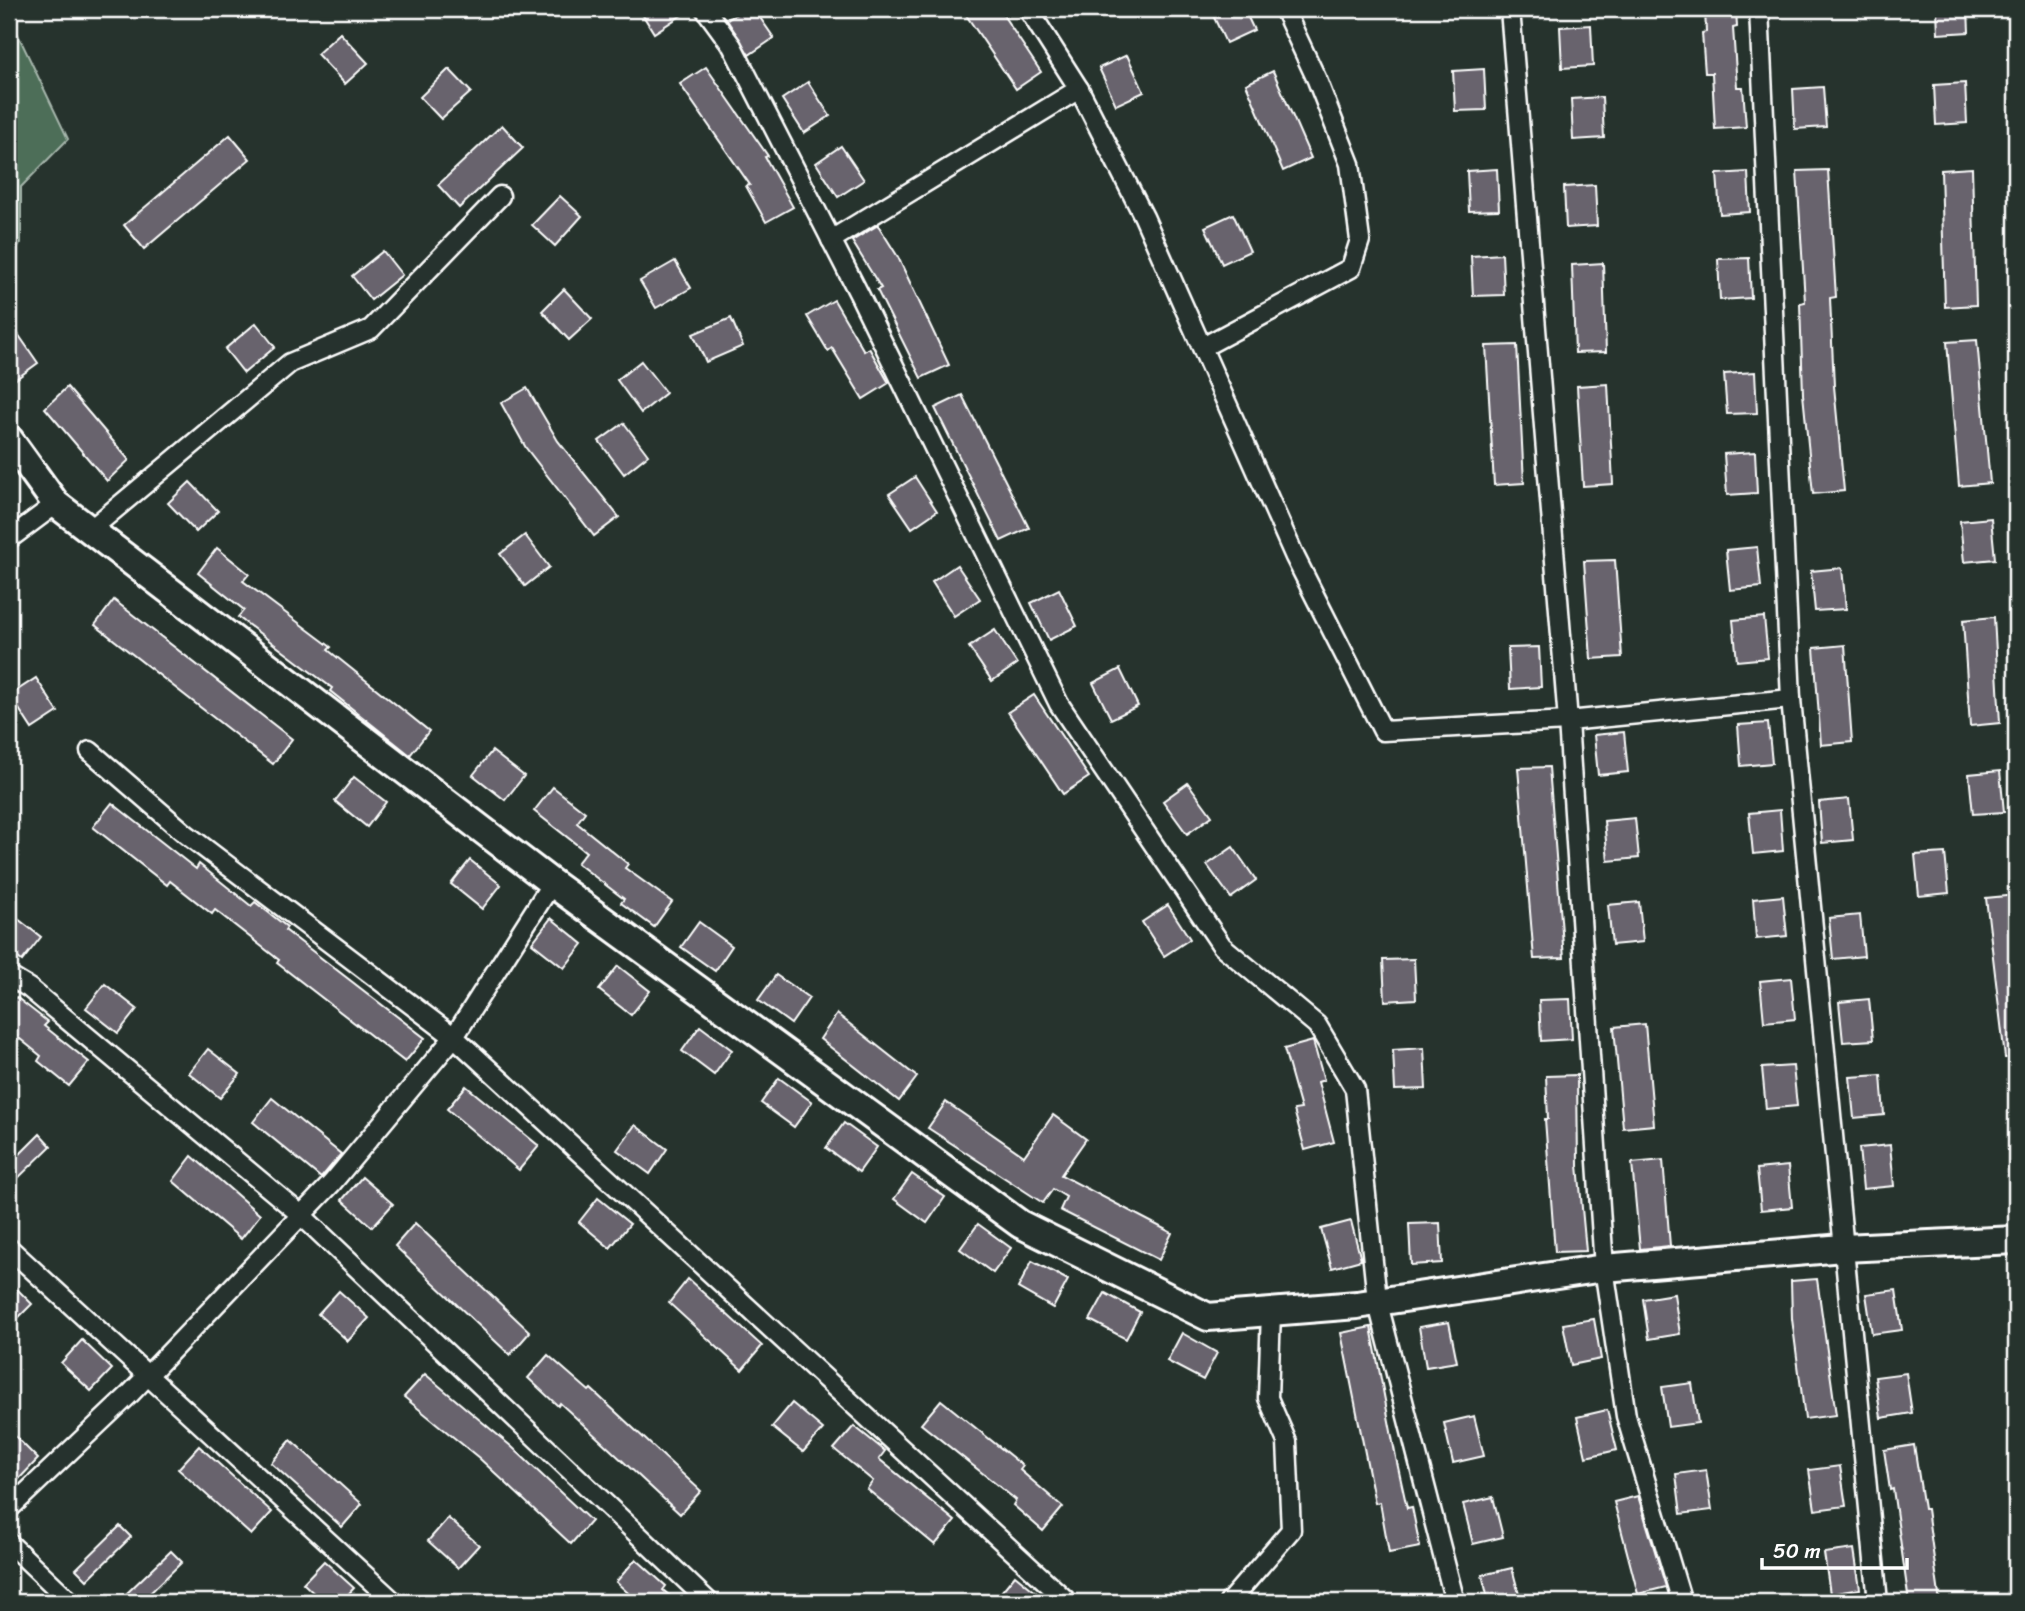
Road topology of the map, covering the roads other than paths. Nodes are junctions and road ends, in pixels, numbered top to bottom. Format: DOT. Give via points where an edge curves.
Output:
graph roads {
  1 [pos="705,9"];
  2 [pos="1028,9"];
  3 [pos="1284,9"];
  4 [pos="1510,9"];
  5 [pos="1759,9"];
  6 [pos="1079,89"];
  7 [pos="500,196"];
  8 [pos="831,240"];
  9 [pos="1203,347"];
  10 [pos="9,439"];
  11 [pos="57,504"];
  12 [pos="90,530"];
  13 [pos="9,538"];
  14 [pos="1791,699"];
  15 [pos="1567,721"];
  16 [pos="90,751"];
  17 [pos="552,883"];
  18 [pos="9,976"];
  19 [pos="454,1037"];
  20 [pos="300,1214"];
  21 [pos="2016,1240"];
  22 [pos="9,1248"];
  23 [pos="1843,1248"];
  24 [pos="1604,1268"];
  25 [pos="1377,1300"];
  26 [pos="1271,1312"];
  27 [pos="146,1376"];
  28 [pos="9,1510"];
  29 [pos="9,1543"];
  30 [pos="71,1602"];
  31 [pos="394,1602"];
  32 [pos="709,1602"];
  33 [pos="1068,1602"];
  34 [pos="1229,1602"];
  35 [pos="1455,1602"];
  36 [pos="1682,1602"];
  37 [pos="1878,1602"];
  1 -- 8 [label="street" via="732,46"];
  2 -- 6 [label="street"];
  3 -- 9 [label="street" via="1350,164 1360,240 1351,268"];
  4 -- 15 [label="street"];
  5 -- 14 [label="street"];
  6 -- 8 [label="street"];
  6 -- 9 [label="street"];
  7 -- 12 [label="street" via="372,329 290,363"];
  8 -- 25 [label="street" via="1059,704 1222,946 1317,1025 1355,1089"];
  9 -- 15 [label="street" via="1295,557 1383,731"];
  10 -- 11 [label="street"];
  11 -- 12 [label="street"];
  11 -- 13 [label="street"];
  12 -- 17 [label="street"];
  14 -- 15 [label="street"];
  14 -- 23 [label="street"];
  15 -- 24 [label="street"];
  16 -- 19 [label="street" via="186,834"];
  17 -- 19 [label="street"];
  17 -- 26 [label="street" via="1020,1224 1208,1317"];
  18 -- 20 [label="street"];
  19 -- 20 [label="street" via="332,1183"];
  19 -- 33 [label="street"];
  20 -- 27 [label="street"];
  20 -- 32 [label="street"];
  21 -- 23 [label="street"];
  22 -- 27 [label="street"];
  23 -- 24 [label="street"];
  23 -- 37 [label="street"];
  24 -- 25 [label="street"];
  24 -- 36 [label="street" via="1626,1416"];
  25 -- 26 [label="street"];
  25 -- 35 [label="street"];
  26 -- 34 [label="street" via="1268,1398 1287,1442 1291,1530"];
  27 -- 28 [label="street"];
  27 -- 31 [label="street"];
  29 -- 30 [label="street"];
}
